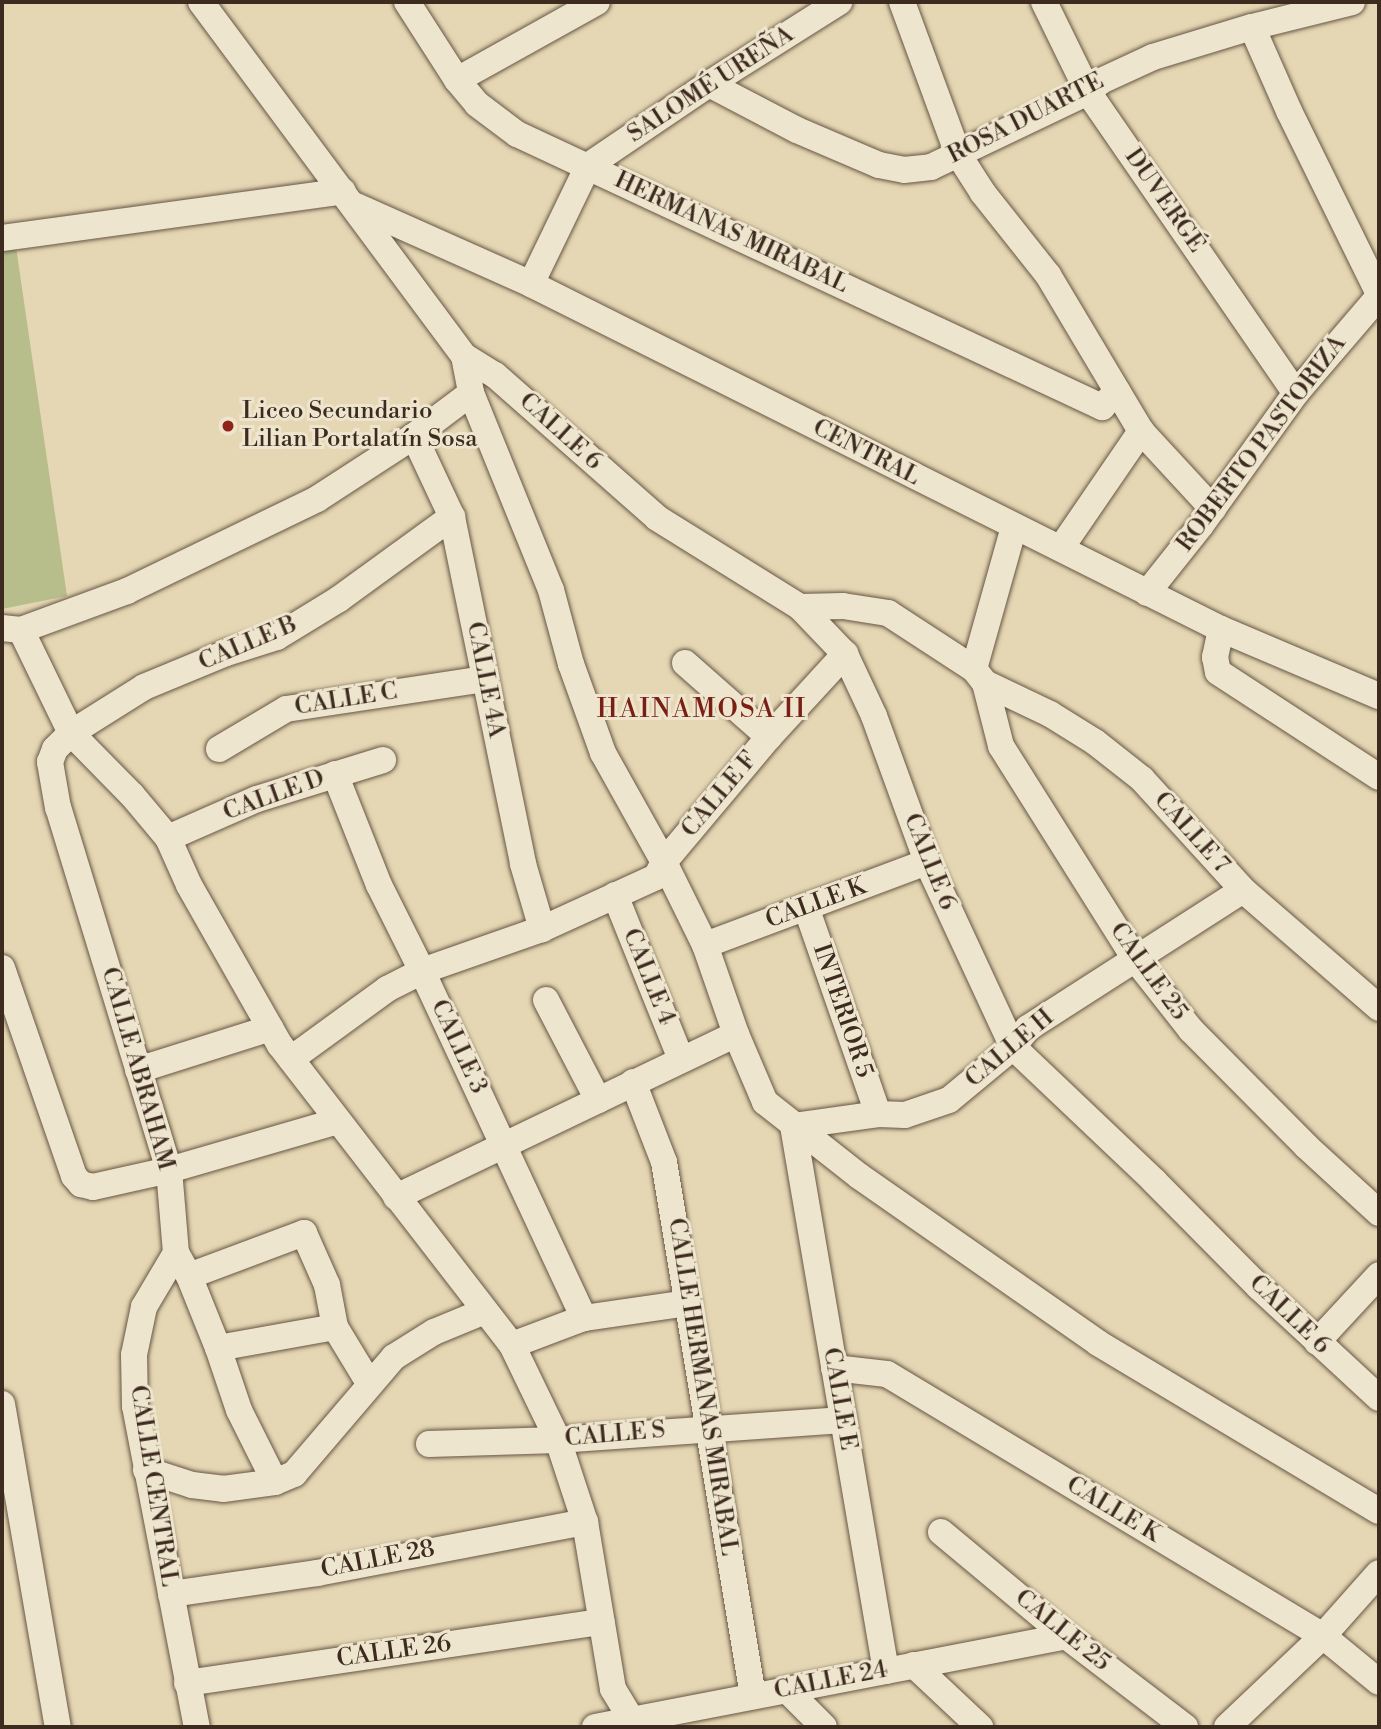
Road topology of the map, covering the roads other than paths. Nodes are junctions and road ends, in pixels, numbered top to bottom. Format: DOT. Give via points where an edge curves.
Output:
graph roads {
  1 [pos="201,2"];
  2 [pos="407,2"];
  3 [pos="597,2"];
  4 [pos="839,2"];
  5 [pos="902,2"];
  6 [pos="1044,2"];
  7 [pos="1352,2"];
  8 [pos="1252,27"];
  9 [pos="457,80"];
  10 [pos="709,83"];
  11 [pos="1088,92"];
  12 [pos="958,154"];
  13 [pos="588,166"];
  14 [pos="349,198"];
  15 [pos="2,238"];
  16 [pos="531,284"];
  17 [pos="1377,302"];
  18 [pos="464,356"];
  19 [pos="471,393"];
  20 [pos="1296,393"];
  21 [pos="1110,399"];
  22 [pos="1141,431"];
  23 [pos="414,436"];
  24 [pos="1213,509"];
  25 [pos="452,517"];
  26 [pos="1014,527"];
  27 [pos="1062,548"];
  28 [pos="1147,593"];
  29 [pos="800,607"];
  30 [pos="11,629"];
  31 [pos="1221,629"];
  32 [pos="845,654"];
  33 [pos="685,663"];
  34 [pos="979,676"];
  35 [pos="484,679"];
  36 [pos="1379,696"];
  37 [pos="71,733"];
  38 [pos="769,737"];
  39 [pos="219,749"];
  40 [pos="383,760"];
  41 [pos="335,774"];
  42 [pos="1379,777"];
  43 [pos="168,838"];
  44 [pos="927,862"];
  45 [pos="660,869"];
  46 [pos="1243,890"];
  47 [pos="615,895"];
  48 [pos="806,907"];
  49 [pos="542,929"];
  50 [pos="705,945"];
  51 [pos="1135,959"];
  52 [pos="2,968"];
  53 [pos="422,971"];
  54 [pos="546,1000"];
  55 [pos="7,1007"];
  56 [pos="1379,1008"];
  57 [pos="271,1028"];
  58 [pos="736,1034"];
  59 [pos="1013,1047"];
  60 [pos="291,1059"];
  61 [pos="681,1059"];
  62 [pos="138,1070"];
  63 [pos="633,1082"];
  64 [pos="598,1100"];
  65 [pos="877,1114"];
  66 [pos="338,1121"];
  67 [pos="793,1126"];
  68 [pos="505,1145"];
  69 [pos="169,1170"];
  70 [pos="396,1197"];
  71 [pos="1379,1213"];
  72 [pos="176,1253"];
  73 [pos="1379,1275"];
  74 [pos="189,1276"];
  75 [pos="688,1303"];
  76 [pos="485,1311"];
  77 [pos="584,1318"];
  78 [pos="335,1327"];
  79 [pos="1317,1342"];
  80 [pos="512,1345"];
  81 [pos="218,1348"];
  82 [pos="834,1368"];
  83 [pos="369,1383"];
  84 [pos="1379,1398"];
  85 [pos="2,1404"];
  86 [pos="843,1420"];
  87 [pos="708,1427"];
  88 [pos="558,1440"];
  89 [pos="429,1444"];
  90 [pos="146,1471"];
  91 [pos="8,1472"];
  92 [pos="275,1482"];
  93 [pos="1379,1511"];
  94 [pos="585,1522"];
  95 [pos="941,1532"];
  96 [pos="1379,1573"];
  97 [pos="170,1594"];
  98 [pos="602,1622"];
  99 [pos="1066,1636"];
  100 [pos="1323,1636"];
  101 [pos="914,1665"];
  102 [pos="886,1671"];
  103 [pos="1379,1682"];
  104 [pos="187,1683"];
  105 [pos="786,1690"];
  106 [pos="753,1696"];
  107 [pos="633,1724"];
  108 [pos="58,1727"];
  109 [pos="197,1727"];
  110 [pos="596,1727"];
  111 [pos="824,1727"];
  112 [pos="980,1727"];
  113 [pos="1185,1727"];
  114 [pos="1227,1727"];
  1 -- 14 [label="street"];
  2 -- 9 [label="street, HERMANAS MIRABAL"];
  3 -- 9 [label="street"];
  4 -- 10 [label="street, SALOMÉ UREÑA"];
  5 -- 12 [label="street"];
  6 -- 11 [label="street, DUVERGÉ"];
  7 -- 8 [label="street, ROSA DUARTE"];
  8 -- 11 [label="street, ROSA DUARTE" via="1153,57 1101,81"];
  8 -- 17 [label="street"];
  9 -- 13 [label="street, HERMANAS MIRABAL" via="477,104 517,134"];
  10 -- 12 [label="street, ROSA DUARTE" via="797,130 879,165 904,170 931,167"];
  10 -- 13 [label="street, SALOMÉ UREÑA"];
  11 -- 12 [label="street, ROSA DUARTE"];
  11 -- 20 [label="street, DUVERGÉ"];
  12 -- 21 [label="street" via="1048,275"];
  13 -- 16 [label="street, SALOMÉ UREÑA"];
  13 -- 21 [label="street, HERMANAS MIRABAL"];
  14 -- 15 [label="street"];
  14 -- 16 [label="street, CENTRAL"];
  14 -- 18 [label="street"];
  16 -- 26 [label="street, CENTRAL"];
  17 -- 20 [label="street, ROBERTO PASTORIZA"];
  18 -- 19 [label="street"];
  18 -- 29 [label="street, CALLE 6" via="495,375 657,518"];
  19 -- 23 [label="street"];
  19 -- 45 [label="street" via="551,590 603,753"];
  20 -- 24 [label="street, ROBERTO PASTORIZA"];
  21 -- 22 [label="street"];
  22 -- 24 [label="street"];
  22 -- 27 [label="street"];
  23 -- 25 [label="street, CALLE 4A"];
  23 -- 30 [label="street" via="317,499 127,591"];
  24 -- 28 [label="street, ROBERTO PASTORIZA"];
  25 -- 35 [label="street, CALLE 4A"];
  25 -- 37 [label="street, CALLE B" via="339,599 277,637 144,687"];
  26 -- 27 [label="street, CENTRAL"];
  26 -- 34 [label="street"];
  27 -- 28 [label="street, CENTRAL"];
  28 -- 31 [label="street, CENTRAL"];
  29 -- 32 [label="street, CALLE 6"];
  29 -- 34 [label="street, CALLE 7" via="843,606 888,613"];
  30 -- 37 [label="street"];
  31 -- 36 [label="street, CENTRAL"];
  31 -- 42 [label="street" via="1215,657 1218,672"];
  32 -- 38 [label="street, CALLE F"];
  32 -- 44 [label="street, CALLE 6" via="874,716"];
  33 -- 38 [label="street"];
  34 -- 46 [label="street, CALLE 7" via="1095,742 1142,779"];
  34 -- 51 [label="street, CALLE 25" via="1001,746"];
  35 -- 39 [label="street, CALLE C" via="286,709"];
  35 -- 49 [label="street, CALLE 4A" via="523,864"];
  37 -- 43 [label="street"];
  37 -- 62 [label="street, CALLE ABRAHAM" via="55,749 50,762 52,783"];
  38 -- 45 [label="street, CALLE F"];
  40 -- 41 [label="street, CALLE D"];
  41 -- 43 [label="street, CALLE D" via="257,799"];
  41 -- 53 [label="street, CALLE 3" via="379,885"];
  43 -- 57 [label="street" via="189,885"];
  44 -- 48 [label="street, CALLE K"];
  44 -- 59 [label="street, CALLE 6"];
  45 -- 47 [label="street"];
  45 -- 50 [label="street"];
  46 -- 51 [label="street, CALLE H"];
  46 -- 56 [label="street, CALLE 7"];
  47 -- 49 [label="street"];
  47 -- 61 [label="street, CALLE 4"];
  48 -- 50 [label="street, CALLE K"];
  48 -- 65 [label="street, INTERIOR 5"];
  49 -- 53 [label="street"];
  50 -- 58 [label="street"];
  51 -- 59 [label="street, CALLE H" via="1028,1028"];
  51 -- 71 [label="street, CALLE 25" via="1191,1030"];
  52 -- 55 [label="street"];
  53 -- 60 [label="street" via="387,989"];
  53 -- 68 [label="street, CALLE 3"];
  54 -- 64 [label="street"];
  55 -- 69 [label="street" via="81,1184 93,1187"];
  57 -- 60 [label="street"];
  57 -- 62 [label="street"];
  58 -- 61 [label="street"];
  58 -- 67 [label="street" via="765,1102"];
  59 -- 65 [label="street, CALLE H" via="949,1100 905,1115"];
  59 -- 79 [label="street, CALLE 6"];
  60 -- 66 [label="street"];
  61 -- 63 [label="street"];
  62 -- 69 [label="street, CALLE ABRAHAM"];
  63 -- 64 [label="street"];
  63 -- 75 [label="street, CALLE HERMANAS MIRABAL" via="664,1162"];
  64 -- 68 [label="street"];
  65 -- 67 [label="street, CALLE H"];
  66 -- 69 [label="street"];
  66 -- 70 [label="street"];
  67 -- 82 [label="street, CALLE E"];
  67 -- 93 [label="street" via="1098,1343"];
  68 -- 70 [label="street"];
  68 -- 77 [label="street, CALLE 3"];
  69 -- 72 [label="street, CALLE ABRAHAM"];
  70 -- 76 [label="street"];
  72 -- 74 [label="street, CALLE ABRAHAM"];
  72 -- 90 [label="street, CALLE CENTRAL" via="144,1307 134,1355 135,1406"];
  73 -- 79 [label="street"];
  74 -- 78 [label="street" via="304,1233 327,1285"];
  74 -- 81 [label="street, CALLE ABRAHAM"];
  75 -- 77 [label="street"];
  75 -- 87 [label="street, CALLE HERMANAS MIRABAL"];
  76 -- 80 [label="street"];
  76 -- 83 [label="street" via="434,1332 394,1357"];
  77 -- 80 [label="street"];
  78 -- 81 [label="street"];
  78 -- 83 [label="street"];
  79 -- 84 [label="street, CALLE 6"];
  80 -- 88 [label="street"];
  81 -- 92 [label="street, CALLE ABRAHAM" via="239,1410"];
  82 -- 86 [label="street, CALLE E"];
  82 -- 100 [label="street, CALLE K" via="887,1374"];
  83 -- 92 [label="street" via="294,1474"];
  85 -- 91 [label="street"];
  86 -- 87 [label="street, CALLE S"];
  86 -- 102 [label="street, CALLE E"];
  87 -- 88 [label="street, CALLE S"];
  87 -- 106 [label="street, CALLE HERMANAS MIRABAL"];
  88 -- 89 [label="street, CALLE S"];
  88 -- 94 [label="street"];
  90 -- 92 [label="street" via="223,1489"];
  90 -- 97 [label="street, CALLE CENTRAL"];
  91 -- 108 [label="street"];
  94 -- 97 [label="street, CALLE 28" via="317,1573"];
  94 -- 98 [label="street"];
  95 -- 99 [label="street, CALLE 25"];
  96 -- 100 [label="street"];
  97 -- 104 [label="street, CALLE CENTRAL"];
  98 -- 104 [label="street, CALLE 26"];
  98 -- 107 [label="street" via="613,1689"];
  99 -- 101 [label="street, CALLE 24"];
  99 -- 113 [label="street, CALLE 25"];
  100 -- 103 [label="street, CALLE K"];
  100 -- 114 [label="street"];
  101 -- 102 [label="street, CALLE 24"];
  101 -- 112 [label="street"];
  102 -- 105 [label="street, CALLE 24"];
  104 -- 109 [label="street, CALLE CENTRAL"];
  105 -- 106 [label="street, CALLE 24"];
  105 -- 111 [label="street"];
  106 -- 107 [label="street, CALLE 24"];
  107 -- 110 [label="street, CALLE 24"];
}
